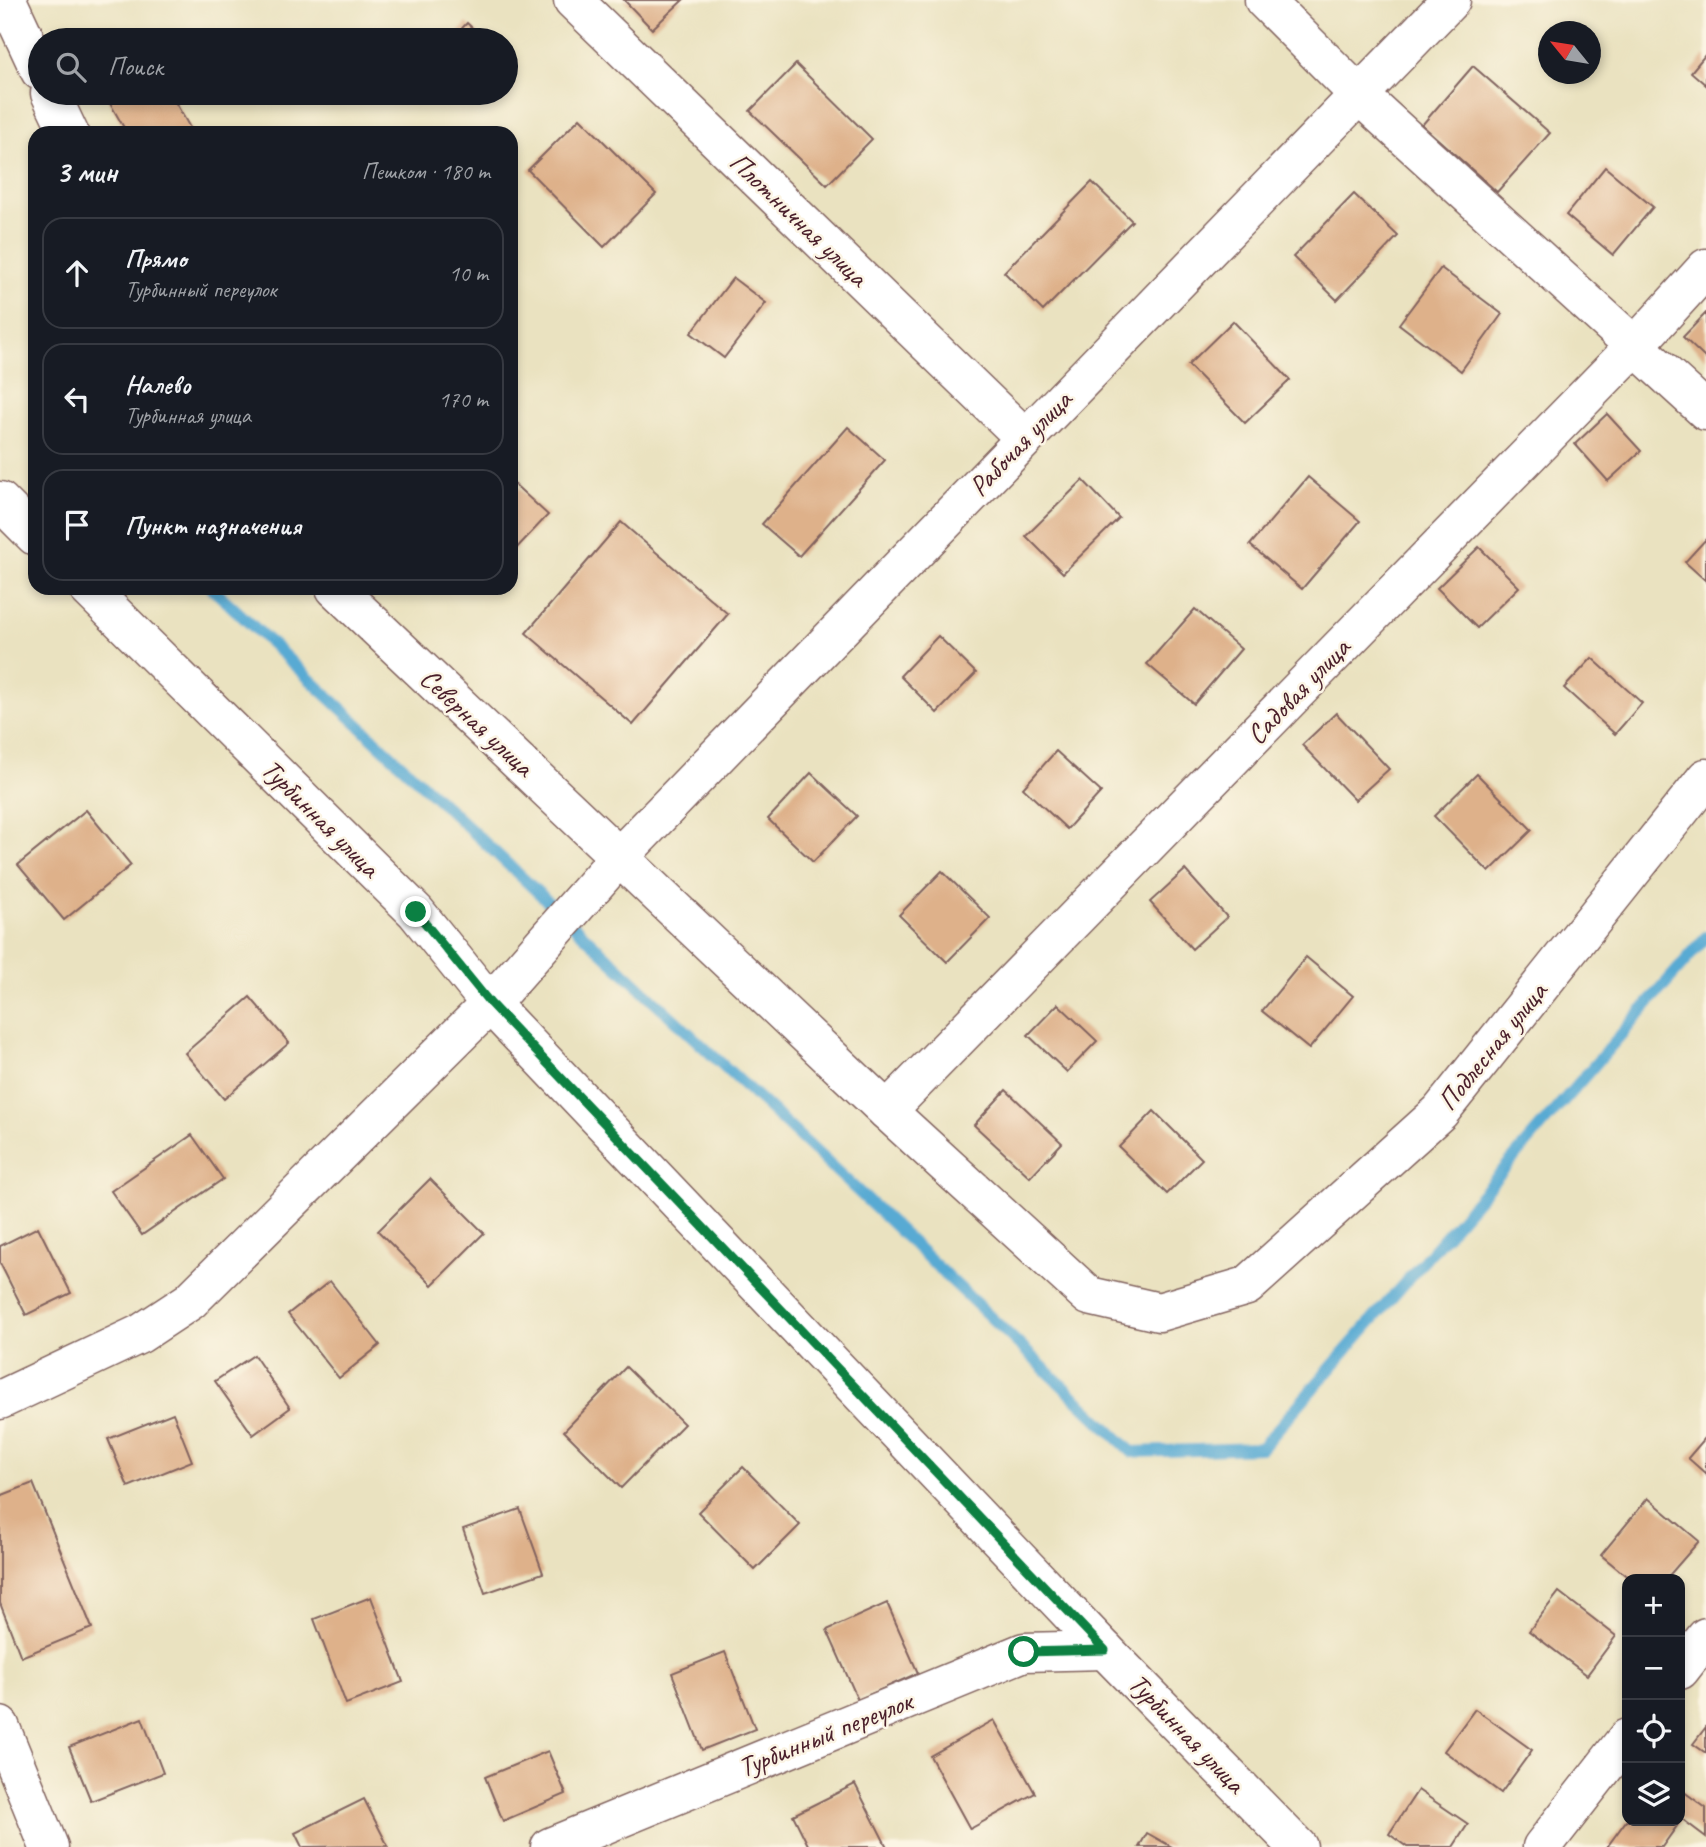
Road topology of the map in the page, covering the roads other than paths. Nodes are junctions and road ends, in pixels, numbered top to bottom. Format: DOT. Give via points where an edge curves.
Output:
graph roads {
  1 [pos="7,0"];
  2 [pos="573,0"];
  3 [pos="1264,0"];
  4 [pos="1451,0"];
  5 [pos="28,45"];
  6 [pos="1360,96"];
  7 [pos="56,105"];
  8 [pos="66,126"];
  9 [pos="1706,268"];
  10 [pos="1634,346"];
  11 [pos="1706,411"];
  12 [pos="1025,438"];
  13 [pos="0,501"];
  14 [pos="28,529"];
  15 [pos="95,595"];
  16 [pos="342,595"];
  17 [pos="1706,778"];
  18 [pos="620,856"];
  19 [pos="490,1003"];
  20 [pos="887,1111"];
  21 [pos="1247,1286"];
  22 [pos="0,1400"];
  23 [pos="1706,1637"];
  24 [pos="1105,1650"];
  25 [pos="1685,1664"];
  26 [pos="0,1726"];
  27 [pos="1622,1744"];
  28 [pos="49,1847"];
  29 [pos="550,1847"];
  30 [pos="1298,1847"];
  31 [pos="1542,1847"];
  1 -- 5 [label="street"];
  2 -- 12 [label="street, Плотничная улица"];
  3 -- 6 [label="street"];
  4 -- 6 [label="street, Рабочая улица"];
  6 -- 10 [label="street"];
  6 -- 12 [label="street, Рабочая улица"];
  7 -- 8 [label="street"];
  9 -- 10 [label="street, Садовая улица"];
  10 -- 11 [label="street"];
  10 -- 20 [label="street, Садовая улица"];
  12 -- 18 [label="street, Рабочая улица"];
  13 -- 14 [label="street"];
  15 -- 19 [label="street, Турбинная улица" via="416,912"];
  16 -- 18 [label="street, Северная улица"];
  17 -- 21 [label="street, Подлесная улица" via="1440,1112"];
  18 -- 19 [label="street, Рабочая улица"];
  18 -- 20 [label="street, Северная улица"];
  19 -- 22 [label="street, Рабочая улица" via="190,1301 140,1334"];
  19 -- 24 [label="street, Турбинная улица"];
  20 -- 21 [label="street, Северная улица" via="1089,1296 1159,1312"];
  23 -- 25 [label="street"];
  24 -- 29 [label="street, Турбинный переулок" via="1024,1652"];
  24 -- 30 [label="street, Турбинная улица"];
  26 -- 28 [label="street"];
  27 -- 31 [label="street"];
}
